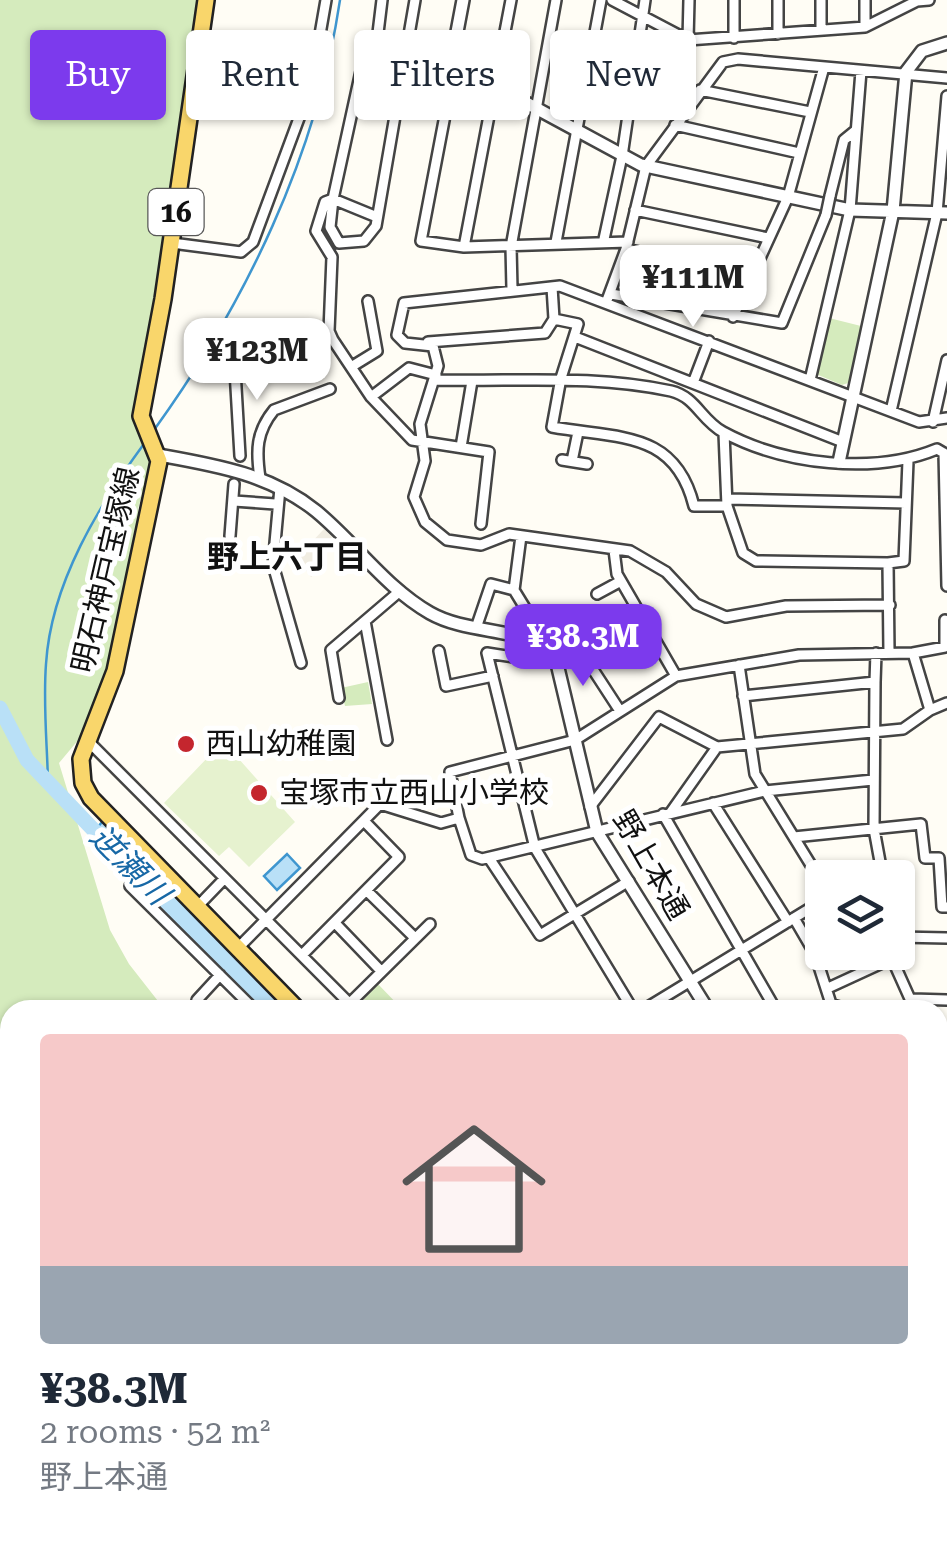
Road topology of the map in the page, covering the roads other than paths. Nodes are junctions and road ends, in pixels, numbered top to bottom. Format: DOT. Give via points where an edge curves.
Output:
graph roads {
  1 [pos="206,0"];
  2 [pos="326,0"];
  3 [pos="382,0"];
  4 [pos="415,0"];
  5 [pos="463,0"];
  6 [pos="510,0"];
  7 [pos="556,0"];
  8 [pos="601,0"];
  9 [pos="612,0"];
  10 [pos="644,0"];
  11 [pos="689,0"];
  12 [pos="734,0"];
  13 [pos="778,0"];
  14 [pos="821,0"];
  15 [pos="865,0"];
  16 [pos="929,0"];
  17 [pos="644,17"];
  18 [pos="864,28"];
  19 [pos="378,30"];
  20 [pos="409,30"];
  21 [pos="459,30"];
  22 [pos="505,30"];
  23 [pos="669,30"];
  24 [pos="688,30"];
  25 [pos="821,30"];
  26 [pos="778,34"];
  27 [pos="734,38"];
  28 [pos="696,40"];
  29 [pos="947,44"];
  30 [pos="824,67"];
  31 [pos="860,71"];
  32 [pos="906,75"];
  33 [pos="947,78"];
  34 [pos="700,90"];
  35 [pos="947,96"];
  36 [pos="354,106"];
  37 [pos="530,106"];
  38 [pos="537,110"];
  39 [pos="810,112"];
  40 [pos="393,120"];
  41 [pos="444,120"];
  42 [pos="489,120"];
  43 [pos="674,125"];
  44 [pos="856,131"];
  45 [pos="578,132"];
  46 [pos="799,154"];
  47 [pos="622,156"];
  48 [pos="646,166"];
  49 [pos="788,197"];
  50 [pos="334,199"];
  51 [pos="635,210"];
  52 [pos="850,210"];
  53 [pos="893,212"];
  54 [pos="942,213"];
  55 [pos="377,216"];
  56 [pos="768,238"];
  57 [pos="604,239"];
  58 [pos="172,242"];
  59 [pos="556,242"];
  60 [pos="627,245"];
  61 [pos="464,247"];
  62 [pos="511,247"];
  63 [pos="750,276"];
  64 [pos="552,286"];
  65 [pos="512,289"];
  66 [pos="608,298"];
  67 [pos="368,302"];
  68 [pos="733,317"];
  69 [pos="554,319"];
  70 [pos="575,337"];
  71 [pos="709,341"];
  72 [pos="424,342"];
  73 [pos="234,352"];
  74 [pos="947,360"];
  75 [pos="351,367"];
  76 [pos="436,378"];
  77 [pos="560,378"];
  78 [pos="810,380"];
  79 [pos="472,381"];
  80 [pos="692,384"];
  81 [pos="330,388"];
  82 [pos="371,397"];
  83 [pos="854,397"];
  84 [pos="892,411"];
  85 [pos="947,418"];
  86 [pos="933,422"];
  87 [pos="578,432"];
  88 [pos="724,433"];
  89 [pos="257,437"];
  90 [pos="240,438"];
  91 [pos="420,440"];
  92 [pos="843,442"];
  93 [pos="462,447"];
  94 [pos="156,448"];
  95 [pos="945,454"];
  96 [pos="240,456"];
  97 [pos="908,461"];
  98 [pos="838,462"];
  99 [pos="587,464"];
  100 [pos="260,478"];
  101 [pos="234,484"];
  102 [pos="280,488"];
  103 [pos="234,502"];
  104 [pos="727,502"];
  105 [pos="906,503"];
  106 [pos="276,504"];
  107 [pos="481,524"];
  108 [pos="230,536"];
  109 [pos="520,536"];
  110 [pos="614,550"];
  111 [pos="888,563"];
  112 [pos="621,581"];
  113 [pos="947,586"];
  114 [pos="514,590"];
  115 [pos="400,591"];
  116 [pos="597,594"];
  117 [pos="890,606"];
  118 [pos="944,620"];
  119 [pos="365,621"];
  120 [pos="476,628"];
  121 [pos="532,642"];
  122 [pos="439,651"];
  123 [pos="554,651"];
  124 [pos="876,653"];
  125 [pos="889,653"];
  126 [pos="913,653"];
  127 [pos="301,663"];
  128 [pos="739,665"];
  129 [pos="492,676"];
  130 [pos="676,676"];
  131 [pos="875,682"];
  132 [pos="742,696"];
  133 [pos="339,698"];
  134 [pos="947,704"];
  135 [pos="930,710"];
  136 [pos="620,711"];
  137 [pos="875,731"];
  138 [pos="387,740"];
  139 [pos="576,740"];
  140 [pos="88,741"];
  141 [pos="749,744"];
  142 [pos="717,747"];
  143 [pos="511,757"];
  144 [pos="873,780"];
  145 [pos="765,791"];
  146 [pos="713,803"];
  147 [pos="590,807"];
  148 [pos="667,813"];
  149 [pos="459,818"];
  150 [pos="365,822"];
  151 [pos="874,829"];
  152 [pos="597,832"];
  153 [pos="794,837"];
  154 [pos="535,848"];
  155 [pos="489,858"];
  156 [pos="808,860"];
  157 [pos="880,860"];
  158 [pos="224,879"];
  159 [pos="629,881"];
  160 [pos="130,886"];
  161 [pos="367,891"];
  162 [pos="197,906"];
  163 [pos="947,907"];
  164 [pos="805,911"];
  165 [pos="574,914"];
  166 [pos="266,919"];
  167 [pos="791,920"];
  168 [pos="335,922"];
  169 [pos="430,924"];
  170 [pos="915,937"];
  171 [pos="415,938"];
  172 [pos="947,938"];
  173 [pos="238,948"];
  174 [pos="743,948"];
  175 [pos="302,955"];
  176 [pos="863,970"];
  177 [pos="897,970"];
  178 [pos="382,971"];
  179 [pos="220,975"];
  180 [pos="690,980"];
  181 [pos="828,988"];
  182 [pos="197,1000"];
  183 [pos="245,1000"];
  184 [pos="288,1000"];
  185 [pos="346,1000"];
  186 [pos="359,1000"];
  187 [pos="627,1000"];
  188 [pos="659,1000"];
  189 [pos="702,1000"];
  190 [pos="771,1000"];
  191 [pos="831,1000"];
  192 [pos="911,1000"];
  1 -- 58 [label="main road, 明石神戸宝塚線 / 16"];
  2 -- 58 [label="street" via="312,86 253,242 242,252"];
  3 -- 19 [label="street"];
  4 -- 20 [label="street"];
  5 -- 21 [label="street"];
  6 -- 22 [label="street"];
  7 -- 38 [label="street"];
  8 -- 45 [label="street"];
  9 -- 17 [label="street"];
  10 -- 17 [label="street"];
  11 -- 24 [label="street"];
  12 -- 27 [label="street"];
  13 -- 26 [label="street"];
  14 -- 25 [label="street"];
  15 -- 18 [label="street"];
  16 -- 18 [label="street"];
  17 -- 23 [label="street"];
  17 -- 47 [label="street"];
  18 -- 25 [label="street"];
  25 -- 26 [label="street"];
  26 -- 27 [label="street"];
  27 -- 28 [label="street"];
  29 -- 32 [label="street" via="922,51"];
  30 -- 31 [label="street"];
  30 -- 34 [label="street" via="732,59"];
  30 -- 39 [label="street"];
  31 -- 32 [label="street"];
  31 -- 44 [label="street"];
  32 -- 33 [label="street"];
  32 -- 53 [label="street"];
  34 -- 39 [label="street"];
  34 -- 43 [label="street"];
  35 -- 54 [label="street"];
  36 -- 50 [label="street"];
  37 -- 38 [label="street"];
  38 -- 45 [label="street"];
  38 -- 62 [label="street"];
  39 -- 46 [label="street"];
  40 -- 55 [label="street"];
  41 -- 61 [label="street" via="421,241"];
  42 -- 61 [label="street"];
  43 -- 46 [label="street"];
  43 -- 48 [label="street"];
  44 -- 52 [label="street"];
  44 -- 68 [label="street, bridge" via="844,140 826,216 782,323"];
  45 -- 47 [label="street"];
  45 -- 59 [label="street"];
  46 -- 49 [label="street"];
  47 -- 48 [label="street"];
  47 -- 57 [label="street"];
  48 -- 49 [label="street"];
  48 -- 51 [label="street"];
  49 -- 52 [label="street"];
  49 -- 56 [label="street"];
  50 -- 55 [label="street"];
  50 -- 55 [label="street" via="330,228 339,243 364,241"];
  50 -- 75 [label="street" via="325,202 316,232 332,258 329,331"];
  51 -- 56 [label="street"];
  51 -- 60 [label="street"];
  52 -- 53 [label="street"];
  52 -- 78 [label="street"];
  53 -- 54 [label="street"];
  53 -- 83 [label="street"];
  54 -- 84 [label="street"];
  56 -- 63 [label="street"];
  57 -- 59 [label="street"];
  57 -- 60 [label="street"];
  58 -- 94 [label="main road, 明石神戸宝塚線 / 16" via="144,422"];
  59 -- 62 [label="street"];
  60 -- 63 [label="street"];
  60 -- 66 [label="street"];
  61 -- 62 [label="street"];
  62 -- 65 [label="street"];
  63 -- 68 [label="street"];
  64 -- 65 [label="street"];
  64 -- 66 [label="street"];
  64 -- 69 [label="street"];
  65 -- 72 [label="street" via="404,303 396,335 405,343"];
  66 -- 68 [label="street"];
  66 -- 71 [label="street"];
  67 -- 75 [label="street" via="377,351"];
  69 -- 70 [label="street" via="576,321"];
  69 -- 72 [label="street" via="546,334"];
  70 -- 77 [label="street"];
  70 -- 80 [label="street"];
  71 -- 78 [label="street"];
  71 -- 80 [label="street"];
  72 -- 76 [label="street" via="437,356"];
  73 -- 90 [label="street"];
  74 -- 86 [label="street"];
  75 -- 82 [label="street"];
  76 -- 79 [label="street"];
  76 -- 82 [label="street" via="409,368"];
  76 -- 91 [label="street"];
  77 -- 79 [label="street"];
  77 -- 87 [label="street" via="552,427"];
  77 -- 88 [label="street" via="688,396"];
  78 -- 83 [label="street"];
  79 -- 93 [label="street"];
  80 -- 92 [label="street"];
  81 -- 89 [label="street" via="274,410"];
  82 -- 91 [label="street" via="412,440"];
  83 -- 84 [label="street"];
  83 -- 92 [label="street"];
  84 -- 86 [label="street"];
  85 -- 86 [label="street"];
  87 -- 99 [label="street" via="567,460"];
  87 -- 104 [label="street" via="660,449 686,476 694,506"];
  88 -- 98 [label="street"];
  88 -- 104 [label="street"];
  89 -- 90 [label="street"];
  89 -- 100 [label="street"];
  90 -- 96 [label="street"];
  91 -- 93 [label="street"];
  91 -- 109 [label="street" via="425,461 414,497 435,532 471,546"];
  92 -- 98 [label="street"];
  93 -- 107 [label="street" via="489,452"];
  94 -- 100 [label="street"];
  94 -- 140 [label="main road, 明石神戸宝塚線" via="118,658"];
  95 -- 97 [label="street" via="937,450"];
  95 -- 113 [label="street"];
  97 -- 98 [label="street"];
  97 -- 105 [label="street"];
  100 -- 102 [label="street"];
  101 -- 103 [label="street"];
  102 -- 106 [label="street"];
  102 -- 115 [label="street" via="318,513"];
  103 -- 106 [label="street"];
  103 -- 108 [label="street"];
  104 -- 105 [label="street"];
  104 -- 111 [label="street" via="742,553 756,561"];
  105 -- 111 [label="street" via="904,560"];
  106 -- 127 [label="street" via="273,565"];
  109 -- 110 [label="street"];
  109 -- 114 [label="street"];
  110 -- 112 [label="street"];
  110 -- 117 [label="street" via="645,557 712,614 745,616 805,604"];
  111 -- 117 [label="street"];
  112 -- 116 [label="street"];
  112 -- 130 [label="street"];
  114 -- 120 [label="street" via="491,584"];
  114 -- 121 [label="street" via="541,634"];
  115 -- 119 [label="street"];
  115 -- 120 [label="street" via="435,616"];
  117 -- 125 [label="street"];
  118 -- 126 [label="street" via="944,647"];
  119 -- 133 [label="street" via="330,650"];
  119 -- 138 [label="street"];
  120 -- 121 [label="street"];
  121 -- 123 [label="street"];
  121 -- 129 [label="street" via="520,658 487,654"];
  122 -- 129 [label="street" via="446,686"];
  123 -- 136 [label="street" via="568,646 584,652"];
  123 -- 139 [label="street, 野上本通"];
  124 -- 125 [label="street"];
  124 -- 128 [label="street" via="799,654"];
  124 -- 131 [label="street"];
  125 -- 126 [label="street"];
  126 -- 135 [label="street"];
  128 -- 130 [label="street"];
  128 -- 132 [label="street"];
  129 -- 143 [label="street"];
  130 -- 136 [label="street"];
  131 -- 132 [label="street"];
  131 -- 137 [label="street"];
  132 -- 141 [label="street"];
  134 -- 135 [label="street"];
  135 -- 137 [label="street" via="902,729"];
  136 -- 139 [label="street"];
  137 -- 141 [label="street"];
  137 -- 144 [label="street"];
  139 -- 143 [label="street"];
  139 -- 147 [label="street, 野上本通"];
  140 -- 158 [label="street"];
  140 -- 162 [label="main road, 明石神戸宝塚線" via="80,769 91,798"];
  141 -- 142 [label="street"];
  141 -- 145 [label="street"];
  142 -- 147 [label="street" via="660,717"];
  142 -- 148 [label="street"];
  143 -- 149 [label="street" via="450,772"];
  143 -- 154 [label="street"];
  144 -- 145 [label="street"];
  144 -- 151 [label="street"];
  145 -- 146 [label="street"];
  145 -- 153 [label="street"];
  146 -- 148 [label="street"];
  146 -- 167 [label="street"];
  147 -- 152 [label="street, 野上本通"];
  148 -- 152 [label="street"];
  148 -- 174 [label="street"];
  149 -- 150 [label="street" via="441,823 380,804"];
  149 -- 155 [label="street" via="471,854"];
  150 -- 161 [label="street" via="399,857"];
  150 -- 166 [label="street"];
  151 -- 153 [label="street"];
  151 -- 157 [label="street"];
  151 -- 163 [label="street" via="921,824 925,858 939,858"];
  152 -- 154 [label="street"];
  152 -- 159 [label="street, 野上本通"];
  153 -- 156 [label="street"];
  154 -- 155 [label="street"];
  154 -- 165 [label="street"];
  155 -- 165 [label="street" via="540,935"];
  158 -- 162 [label="street"];
  158 -- 166 [label="street"];
  159 -- 165 [label="street"];
  159 -- 180 [label="street, 野上本通"];
  160 -- 179 [label="street"];
  161 -- 168 [label="street"];
  161 -- 171 [label="street"];
  162 -- 173 [label="main road, 明石神戸宝塚線"];
  164 -- 167 [label="street"];
  165 -- 187 [label="street"];
  166 -- 173 [label="street"];
  166 -- 175 [label="street"];
  167 -- 174 [label="street"];
  167 -- 181 [label="street"];
  168 -- 175 [label="street"];
  168 -- 178 [label="street"];
  169 -- 171 [label="street"];
  170 -- 172 [label="street"];
  171 -- 178 [label="street"];
  173 -- 184 [label="main road, 明石神戸宝塚線"];
  174 -- 180 [label="street"];
  174 -- 190 [label="street"];
  175 -- 185 [label="street"];
  176 -- 181 [label="street"];
  177 -- 192 [label="street"];
  178 -- 186 [label="street"];
  179 -- 182 [label="street"];
  179 -- 183 [label="street"];
  180 -- 188 [label="street"];
  180 -- 189 [label="street, 野上本通"];
  181 -- 191 [label="street"];
}
